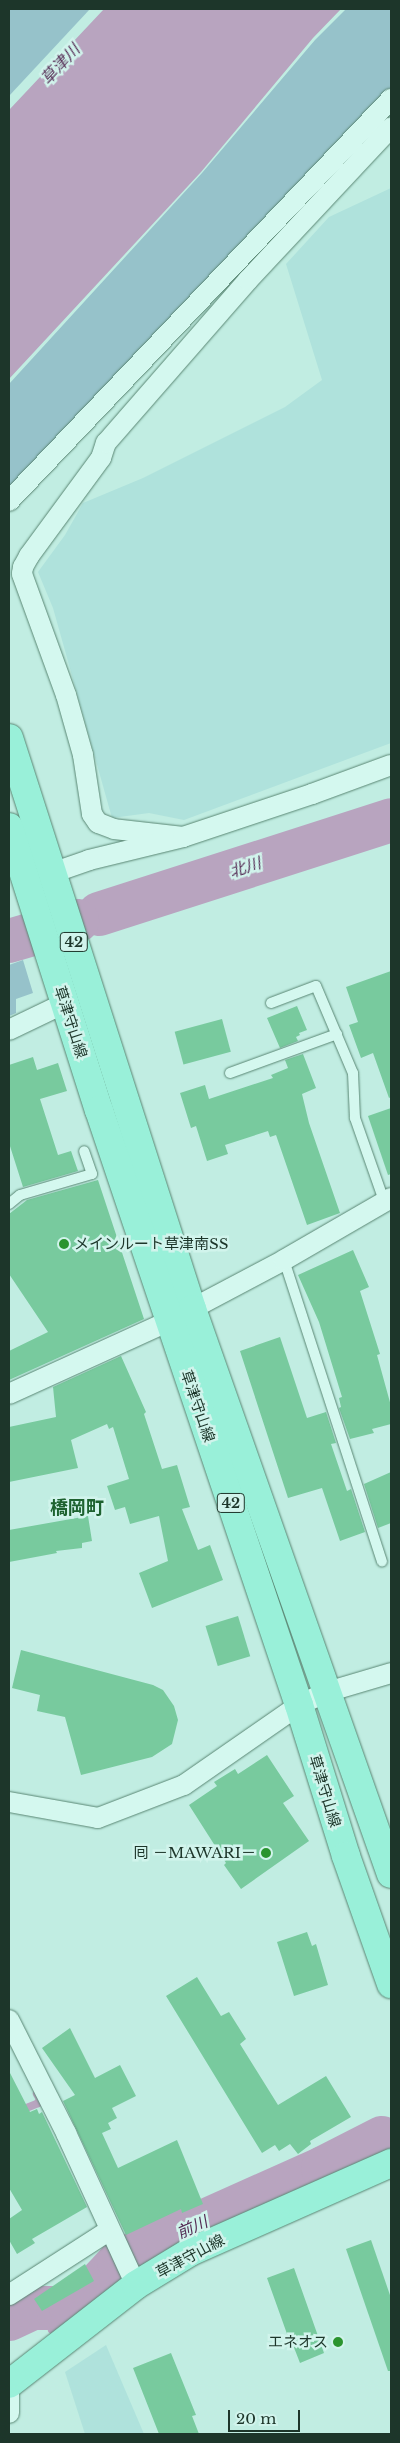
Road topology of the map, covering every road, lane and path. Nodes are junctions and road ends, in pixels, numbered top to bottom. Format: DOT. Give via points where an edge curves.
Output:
graph roads {
  1 [pos="391,99"];
  2 [pos="391,127"];
  3 [pos="139,364"];
  4 [pos="158,381"];
  5 [pos="9,501"];
  6 [pos="9,738"];
  7 [pos="391,765"];
  8 [pos="9,827"];
  9 [pos="183,837"];
  10 [pos="52,873"];
  11 [pos="271,1003"];
  12 [pos="68,1013"];
  13 [pos="9,1030"];
  14 [pos="337,1034"];
  15 [pos="230,1073"];
  16 [pos="84,1151"];
  17 [pos="388,1200"];
  18 [pos="9,1204"];
  19 [pos="284,1260"];
  20 [pos="181,1315"];
  21 [pos="9,1394"];
  22 [pos="382,1561"];
  23 [pos="391,1673"];
  24 [pos="327,1692"];
  25 [pos="299,1705"];
  26 [pos="9,1802"];
  27 [pos="391,1874"];
  28 [pos="391,1984"];
  29 [pos="9,2020"];
  30 [pos="15,2044"];
  31 [pos="391,2163"];
  32 [pos="110,2230"];
  33 [pos="136,2285"];
  34 [pos="9,2295"];
  35 [pos="9,2383"];
  36 [pos="9,2413"];
  1 -- 3 [label="street"];
  2 -- 4 [label="street"];
  3 -- 4 [label="street"];
  3 -- 5 [label="street"];
  4 -- 9 [label="street" via="106,443 101,458 29,556 22,574 66,695 83,756 89,801 98,823 114,829"];
  6 -- 10 [label="main road, 草津守山線 / 42"];
  7 -- 9 [label="street"];
  8 -- 12 [label="main road, 草津守山線 / 42"];
  9 -- 10 [label="street" via="89,860"];
  10 -- 20 [label="main road, 草津守山線 / 42" via="97,1012"];
  11 -- 14 [label="lane" via="316,986"];
  12 -- 13 [label="street"];
  12 -- 20 [label="main road, 草津守山線 / 42"];
  14 -- 15 [label="lane"];
  14 -- 17 [label="lane" via="353,1073 355,1118"];
  16 -- 18 [label="lane" via="92,1174 20,1195"];
  17 -- 19 [label="street"];
  19 -- 20 [label="street"];
  19 -- 22 [label="lane"];
  20 -- 21 [label="street"];
  20 -- 24 [label="main road, 草津守山線 / 42"];
  20 -- 25 [label="main road, 草津守山線 / 42"];
  23 -- 24 [label="street"];
  24 -- 25 [label="street"];
  24 -- 27 [label="main road, 草津守山線 / 42"];
  25 -- 26 [label="street" via="184,1785 98,1818"];
  25 -- 28 [label="main road, 草津守山線 / 42" via="346,1856"];
  29 -- 30 [label="street"];
  30 -- 32 [label="street" via="66,2133"];
  31 -- 33 [label="main road, 草津守山線" via="190,2252"];
  32 -- 33 [label="street"];
  32 -- 34 [label="street"];
  33 -- 35 [label="main road, 草津守山線"];
  35 -- 36 [label="street"];
}
